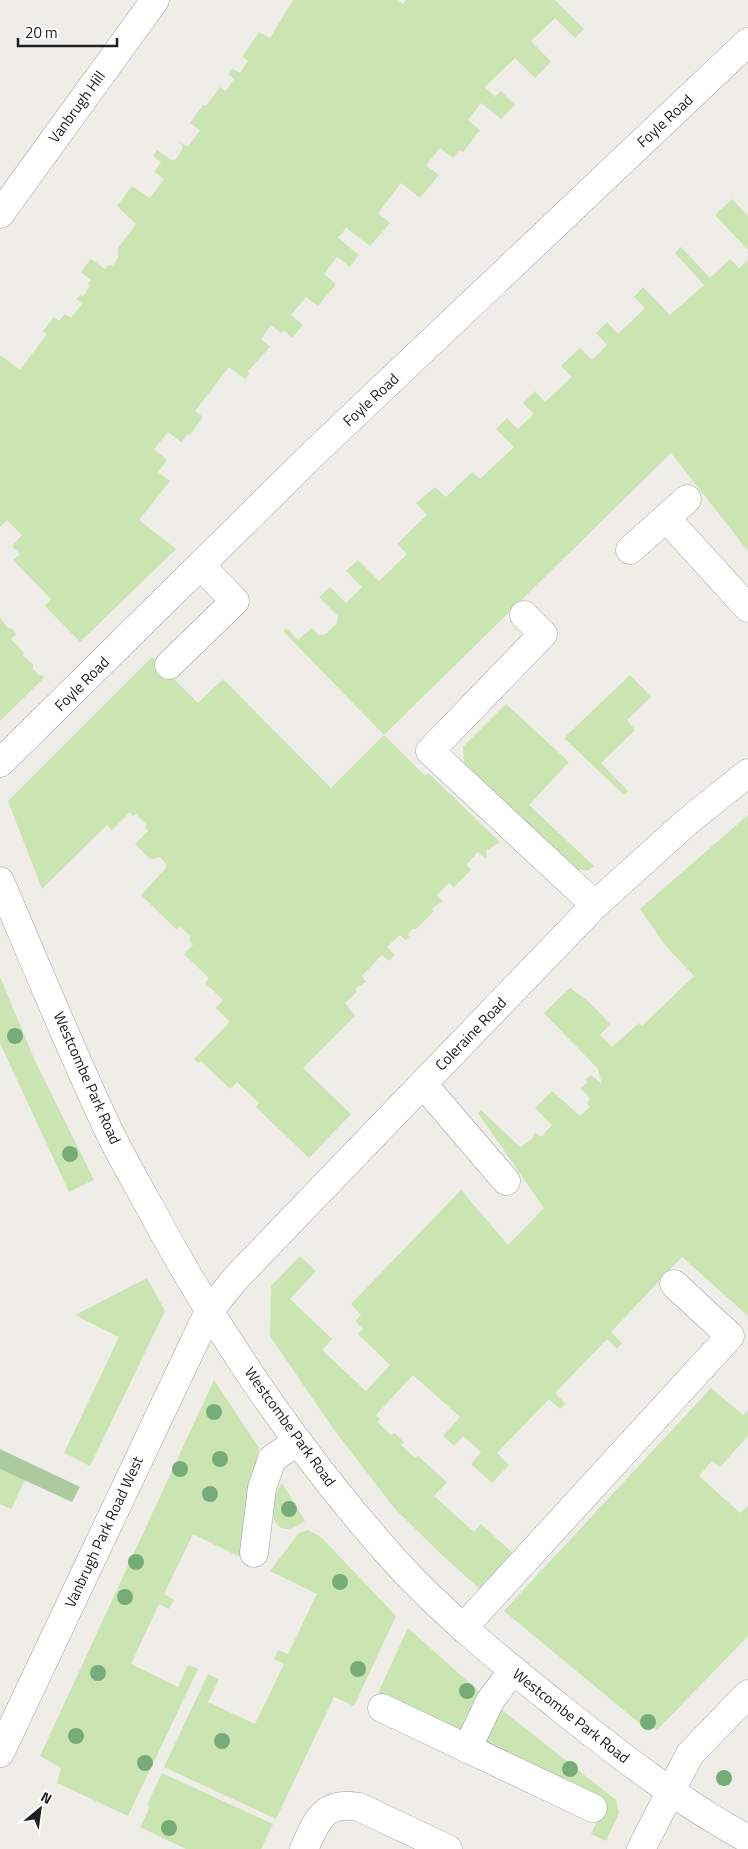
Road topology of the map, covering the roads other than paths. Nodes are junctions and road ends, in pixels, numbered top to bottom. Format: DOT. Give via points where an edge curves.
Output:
graph roads {
  1 [pos="154,0"];
  2 [pos="748,42"];
  3 [pos="0,214"];
  4 [pos="687,499"];
  5 [pos="666,518"];
  6 [pos="630,550"];
  7 [pos="201,566"];
  8 [pos="748,608"];
  9 [pos="524,615"];
  10 [pos="169,665"];
  11 [pos="0,763"];
  12 [pos="746,779"];
  13 [pos="0,881"];
  14 [pos="595,905"];
  15 [pos="423,1084"];
  16 [pos="506,1181"];
  17 [pos="674,1284"];
  18 [pos="209,1311"];
  19 [pos="298,1441"];
  20 [pos="254,1553"];
  21 [pos="463,1628"];
  22 [pos="513,1670"];
  23 [pos="748,1694"];
  24 [pos="382,1708"];
  25 [pos="467,1748"];
  26 [pos="0,1753"];
  27 [pos="669,1791"];
  28 [pos="593,1808"];
  29 [pos="748,1839"];
  30 [pos="304,1849"];
  31 [pos="448,1849"];
  32 [pos="641,1849"];
  1 -- 3 [label="street, Vanbrugh Hill"];
  2 -- 7 [label="street, Foyle Road" via="315,452"];
  4 -- 5 [label="street"];
  5 -- 6 [label="street"];
  5 -- 8 [label="street"];
  7 -- 10 [label="street" via="235,601"];
  7 -- 11 [label="street, Foyle Road"];
  9 -- 14 [label="street" via="543,634 430,751"];
  12 -- 14 [label="street, Coleraine Road" via="688,821"];
  13 -- 18 [label="street, Westcombe Park Road" via="108,1129"];
  14 -- 15 [label="street, Coleraine Road"];
  15 -- 16 [label="street"];
  15 -- 18 [label="street, Coleraine Road" via="235,1278"];
  17 -- 21 [label="street" via="730,1336"];
  18 -- 19 [label="street, Westcombe Park Road"];
  18 -- 26 [label="street, Vanbrugh Park Road West"];
  19 -- 20 [label="street" via="272,1459 262,1488"];
  19 -- 21 [label="street, Westcombe Park Road" via="398,1563"];
  21 -- 22 [label="street, Westcombe Park Road"];
  22 -- 25 [label="street" via="490,1701"];
  22 -- 27 [label="street, Westcombe Park Road"];
  23 -- 27 [label="street" via="690,1754"];
  24 -- 25 [label="street"];
  25 -- 28 [label="street"];
  27 -- 29 [label="street, Westcombe Park Road"];
  27 -- 32 [label="street"];
  30 -- 31 [label="street" via="324,1813 335,1806 347,1805 359,1807"];
}
